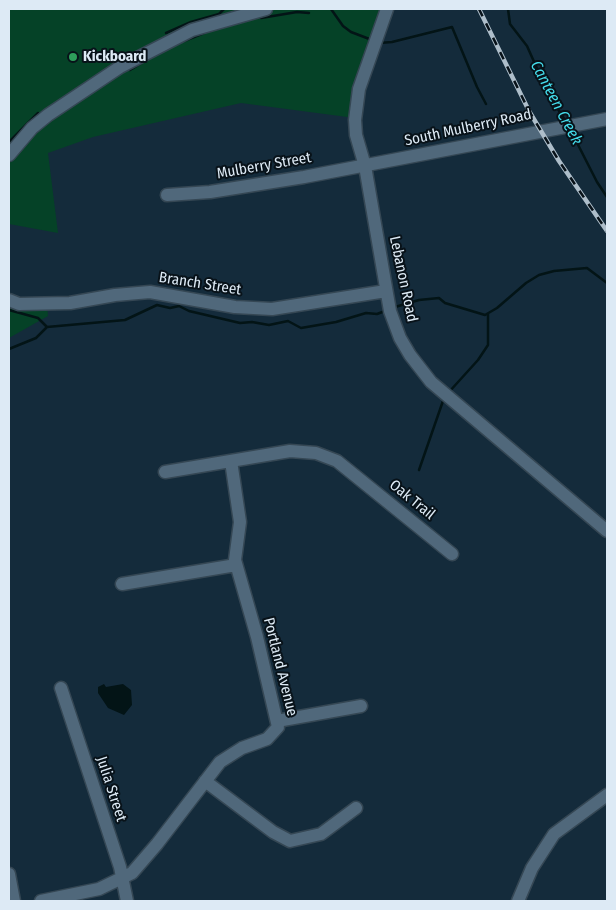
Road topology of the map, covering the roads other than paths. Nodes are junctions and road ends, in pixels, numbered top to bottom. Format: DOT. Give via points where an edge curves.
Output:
graph roads {
  1 [pos="266,9"];
  2 [pos="385,9"];
  3 [pos="607,119"];
  4 [pos="9,156"];
  5 [pos="365,166"];
  6 [pos="167,195"];
  7 [pos="386,291"];
  8 [pos="9,300"];
  9 [pos="231,461"];
  10 [pos="165,472"];
  11 [pos="607,531"];
  12 [pos="452,554"];
  13 [pos="236,565"];
  14 [pos="122,584"];
  15 [pos="61,688"];
  16 [pos="361,706"];
  17 [pos="277,721"];
  18 [pos="205,781"];
  19 [pos="607,794"];
  20 [pos="356,808"];
  21 [pos="9,874"];
  22 [pos="122,879"];
  23 [pos="14,901"];
  24 [pos="41,901"];
  25 [pos="127,901"];
  26 [pos="518,901"];
  1 -- 4 [label="street" via="192,30 120,67 48,115 32,128"];
  2 -- 5 [label="street, Lebanon Road" via="356,104 356,135"];
  3 -- 5 [label="street, South Mulberry Road"];
  5 -- 6 [label="street, Mulberry Street" via="210,192"];
  5 -- 7 [label="street, Lebanon Road"];
  7 -- 8 [label="street, Branch Street" via="272,309 150,292 70,303 19,304"];
  7 -- 11 [label="street, Lebanon Road" via="400,338 431,382"];
  9 -- 10 [label="street, Oak Trail"];
  9 -- 12 [label="street, Oak Trail" via="305,451 331,458"];
  9 -- 13 [label="street, Portland Avenue" via="240,522"];
  13 -- 14 [label="street"];
  13 -- 17 [label="street, Portland Avenue"];
  15 -- 22 [label="street, Julia Street"];
  16 -- 17 [label="street"];
  17 -- 18 [label="street, Portland Avenue" via="278,727 267,739 229,755"];
  18 -- 20 [label="street" via="290,842 321,834"];
  18 -- 22 [label="street, Portland Avenue" via="157,844 132,873"];
  19 -- 26 [label="street" via="554,834 532,868"];
  21 -- 23 [label="street"];
  22 -- 24 [label="street, Portland Avenue" via="100,889"];
  22 -- 25 [label="street, Julia Street"];
}
